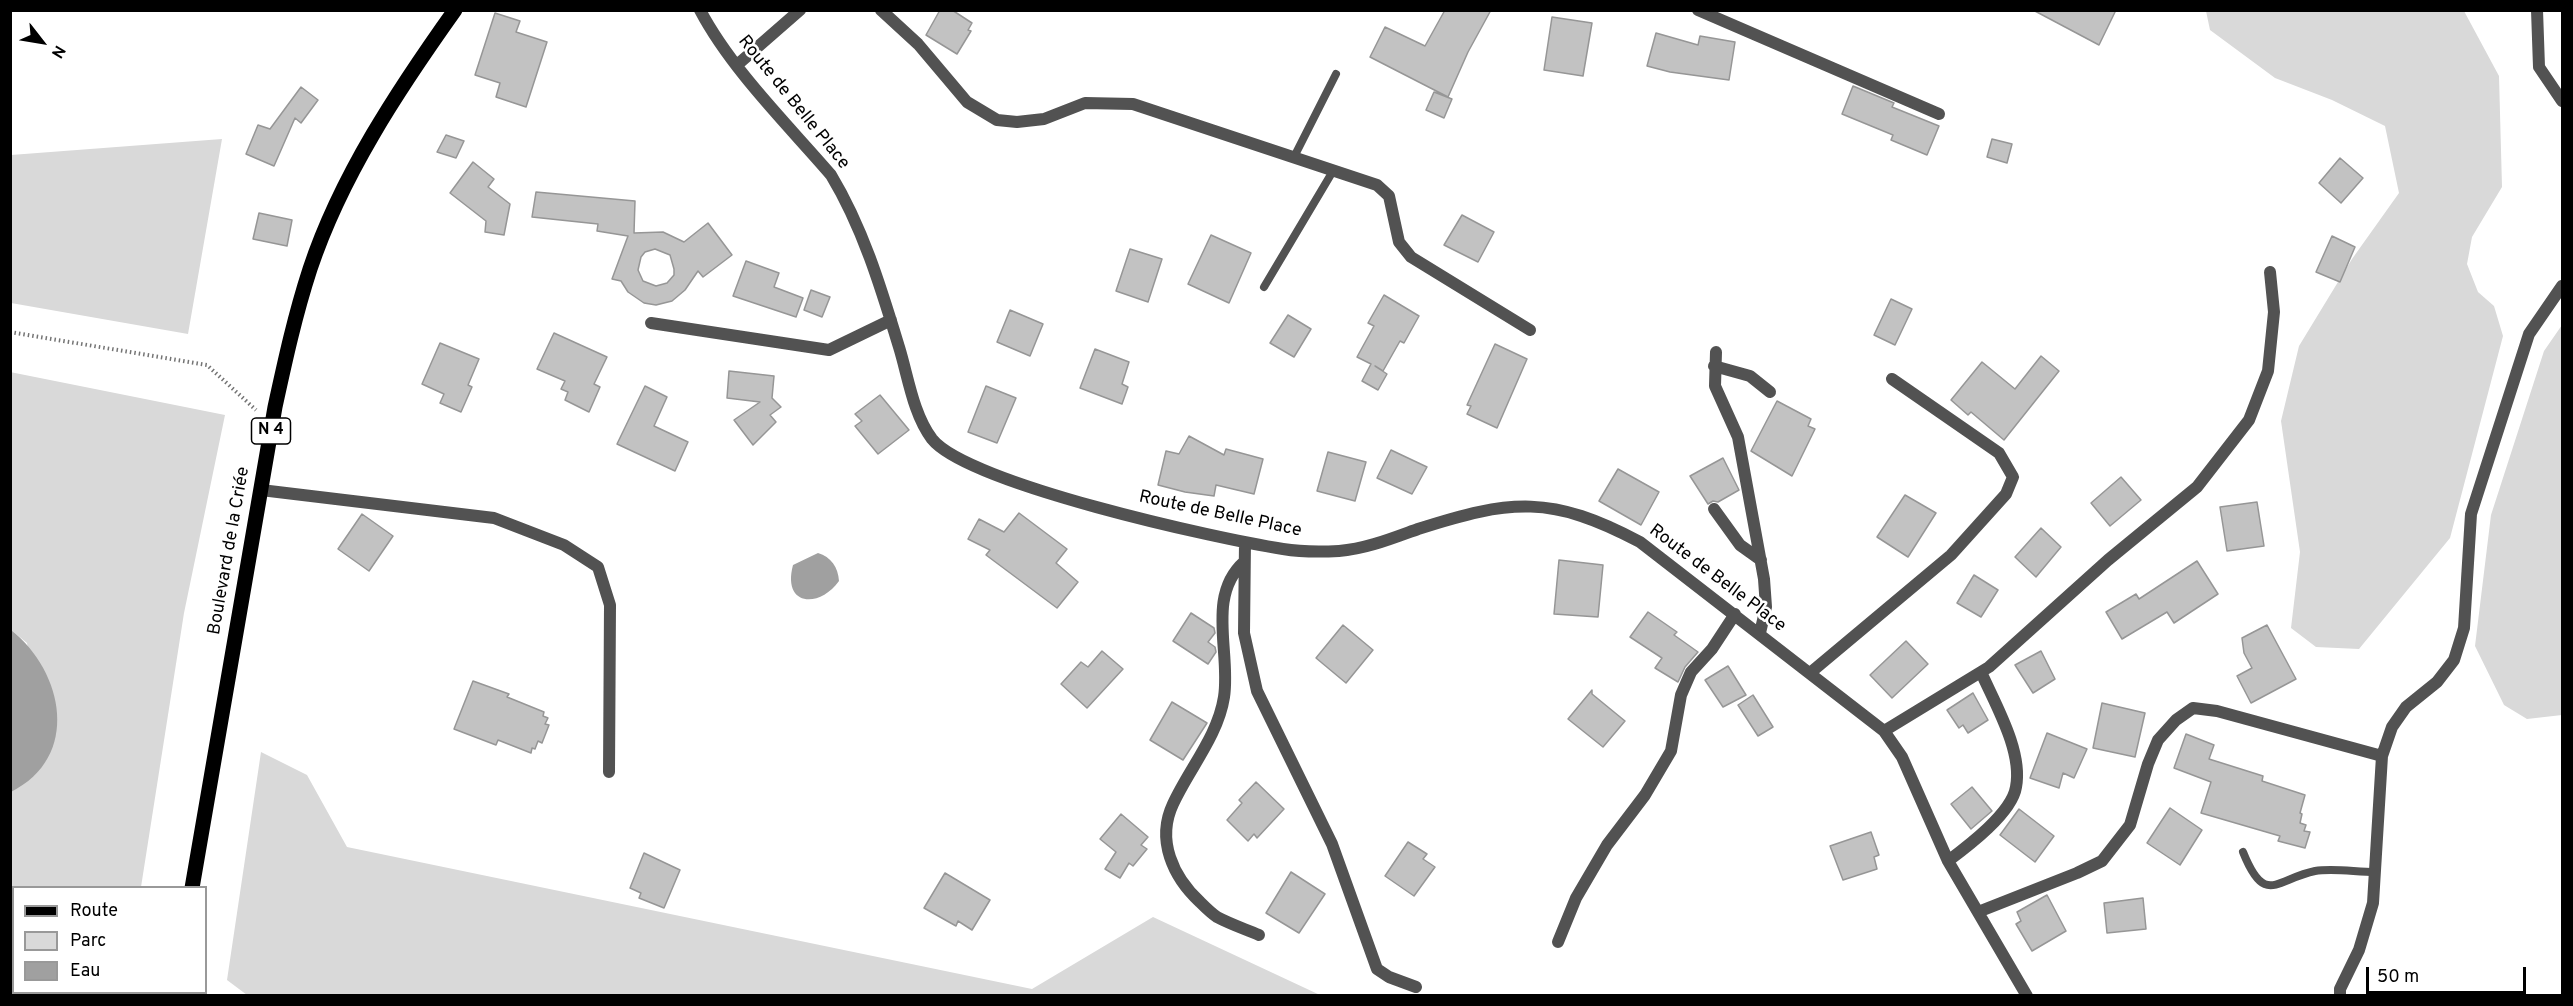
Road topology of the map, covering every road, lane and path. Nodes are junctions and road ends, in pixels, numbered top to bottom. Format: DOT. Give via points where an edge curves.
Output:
graph roads {
  1 [pos="455,10"];
  2 [pos="700,10"];
  3 [pos="800,10"];
  4 [pos="881,10"];
  5 [pos="1698,10"];
  6 [pos="2537,10"];
  7 [pos="737,65"];
  8 [pos="1336,74"];
  9 [pos="2562,101"];
  10 [pos="1939,114"];
  11 [pos="1294,157"];
  12 [pos="1333,171"];
  13 [pos="2270,272"];
  14 [pos="2562,286"];
  15 [pos="1264,288"];
  16 [pos="891,320"];
  17 [pos="651,323"];
  18 [pos="1530,330"];
  19 [pos="10,332"];
  20 [pos="1716,352"];
  21 [pos="1714,366"];
  22 [pos="1892,379"];
  23 [pos="1770,392"];
  24 [pos="272,425"];
  25 [pos="261,490"];
  26 [pos="1714,509"];
  27 [pos="1245,542"];
  28 [pos="1761,560"];
  29 [pos="1244,562"];
  30 [pos="1735,614"];
  31 [pos="1760,633"];
  32 [pos="1981,672"];
  33 [pos="1810,673"];
  34 [pos="1884,731"];
  35 [pos="2382,756"];
  36 [pos="609,772"];
  37 [pos="2243,852"];
  38 [pos="1948,861"];
  39 [pos="2375,872"];
  40 [pos="192,886"];
  41 [pos="1978,912"];
  42 [pos="1259,935"];
  43 [pos="1558,942"];
  44 [pos="1416,987"];
  45 [pos="2027,996"];
  46 [pos="2340,996"];
  1 -- 24 [label="main road, Boulevard de la Criée / N 4" via="393,101 329,219 290,337"];
  2 -- 7 [label="street, Route de Belle Place"];
  3 -- 7 [label="street"];
  4 -- 11 [label="street" via="918,44 967,102 997,120 1044,119 1085,103 1133,104"];
  5 -- 10 [label="street"];
  6 -- 9 [label="street" via="2540,67"];
  7 -- 16 [label="street, Route de Belle Place" via="831,175 866,246"];
  8 -- 11 [label="lane"];
  11 -- 12 [label="street"];
  12 -- 15 [label="lane"];
  12 -- 18 [label="street" via="1377,184 1389,196 1399,242 1411,257"];
  13 -- 32 [label="street" via="2274,312 2268,371 2249,420 2197,487"];
  14 -- 35 [label="street" via="2529,334 2471,514 2464,628 2454,660 2437,682 2406,707 2392,727"];
  16 -- 17 [label="street" via="829,350"];
  16 -- 27 [label="street, Route de Belle Place" via="920,417 933,440 945,451 1029,486 1135,517"];
  19 -- 24 [label="path" via="207,365"];
  20 -- 21 [label="street"];
  21 -- 23 [label="street" via="1750,376"];
  21 -- 28 [label="street" via="1715,386 1738,436"];
  22 -- 33 [label="street" via="1999,453 2013,477 2006,494 1951,555"];
  24 -- 25 [label="main road, Boulevard de la Criée / N 4"];
  25 -- 36 [label="street" via="494,518 564,545 598,567 610,605"];
  25 -- 40 [label="main road, Boulevard de la Criée / N 4"];
  26 -- 28 [label="street" via="1730,533"];
  27 -- 29 [label="street"];
  27 -- 30 [label="street, Route de Belle Place" via="1314,552 1343,551 1495,507 1529,505 1603,523 1640,542"];
  28 -- 31 [label="street" via="1766,607"];
  29 -- 42 [label="street" via="1233,572 1223,606 1224,696 1218,720 1172,806 1167,849 1175,873 1215,916"];
  29 -- 44 [label="street" via="1244,633 1257,691 1332,844 1377,969"];
  30 -- 31 [label="street, Route de Belle Place"];
  30 -- 43 [label="street" via="1691,672 1681,695 1671,751 1646,795 1607,845 1576,898"];
  31 -- 33 [label="street, Route de Belle Place"];
  32 -- 34 [label="street"];
  32 -- 38 [label="street" via="2009,736 2016,764 2016,787 2001,814 1981,836"];
  33 -- 34 [label="street, Route de Belle Place"];
  34 -- 38 [label="street, Route de Belle Place" via="1902,757"];
  35 -- 39 [label="street"];
  35 -- 41 [label="street" via="2193,708 2158,740 2130,825 2102,861"];
  37 -- 39 [label="lane" via="2252,875 2265,884 2281,885 2315,871"];
  38 -- 41 [label="street, Route de Belle Place"];
  39 -- 46 [label="street" via="2373,903"];
  41 -- 45 [label="street, Route de Belle Place"];
}
